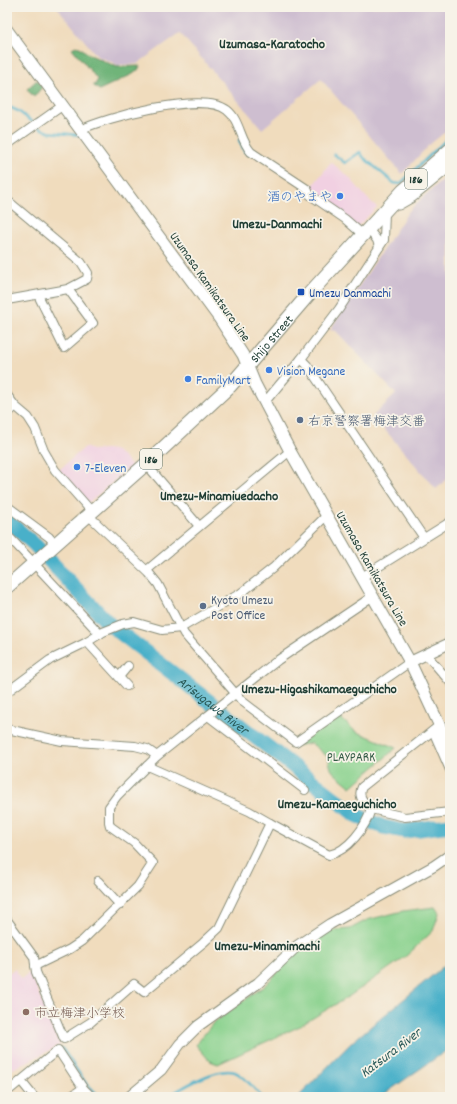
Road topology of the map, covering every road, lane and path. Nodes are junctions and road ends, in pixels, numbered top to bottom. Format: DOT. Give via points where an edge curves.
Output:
graph roads {
  1 [pos="7,30"];
  2 [pos="62,106"];
  3 [pos="80,130"];
  4 [pos="7,145"];
  5 [pos="450,150"];
  6 [pos="450,164"];
  7 [pos="7,200"];
  8 [pos="384,211"];
  9 [pos="365,232"];
  10 [pos="380,247"];
  11 [pos="68,290"];
  12 [pos="38,295"];
  13 [pos="7,300"];
  14 [pos="301,359"];
  15 [pos="248,366"];
  16 [pos="7,395"];
  17 [pos="264,403"];
  18 [pos="15,406"];
  19 [pos="7,415"];
  20 [pos="290,451"];
  21 [pos="146,464"];
  22 [pos="7,506"];
  23 [pos="90,514"];
  24 [pos="326,516"];
  25 [pos="450,522"];
  26 [pos="199,526"];
  27 [pos="7,536"];
  28 [pos="424,538"];
  29 [pos="53,546"];
  30 [pos="36,561"];
  31 [pos="147,570"];
  32 [pos="362,577"];
  33 [pos="7,587"];
  34 [pos="373,596"];
  35 [pos="181,628"];
  36 [pos="102,633"];
  37 [pos="88,642"];
  38 [pos="450,643"];
  39 [pos="426,654"];
  40 [pos="410,662"];
  41 [pos="128,666"];
  42 [pos="119,677"];
  43 [pos="450,682"];
  44 [pos="127,686"];
  45 [pos="7,692"];
  46 [pos="235,693"];
  47 [pos="209,716"];
  48 [pos="436,728"];
  49 [pos="7,729"];
  50 [pos="450,748"];
  51 [pos="157,756"];
  52 [pos="147,766"];
  53 [pos="450,770"];
  54 [pos="305,790"];
  55 [pos="370,812"];
  56 [pos="450,812"];
  57 [pos="270,823"];
  58 [pos="450,855"];
  59 [pos="98,881"];
  60 [pos="120,905"];
  61 [pos="7,920"];
  62 [pos="35,966"];
  63 [pos="21,1081"];
  64 [pos="83,1088"];
  65 [pos="7,1092"];
  66 [pos="34,1097"];
  67 [pos="70,1097"];
  68 [pos="92,1097"];
  69 [pos="129,1097"];
  1 -- 2 [label="main road, Uzumasa Kamikatsura Line"];
  2 -- 3 [label="main road, Uzumasa Kamikatsura Line"];
  2 -- 4 [label="street"];
  3 -- 9 [label="street" via="163,106 199,103 220,106 232,115 251,152"];
  3 -- 15 [label="main road, Uzumasa Kamikatsura Line" via="219,318"];
  5 -- 8 [label="main road, Shijo Street / 186"];
  6 -- 8 [label="main road, Shijo Street / 186" via="412,195"];
  7 -- 11 [label="street" via="85,267 87,279"];
  8 -- 9 [label="main road, Shijo Street / 186"];
  8 -- 10 [label="street" via="384,240"];
  9 -- 10 [label="street" via="377,240"];
  9 -- 15 [label="main road, Shijo Street / 186"];
  10 -- 14 [label="street" via="339,309"];
  11 -- 12 [label="street"];
  11 -- 12 [label="street" via="93,323 64,348"];
  12 -- 13 [label="street"];
  14 -- 17 [label="street"];
  14 -- 28 [label="street" via="308,365"];
  15 -- 17 [label="main road, Uzumasa Kamikatsura Line"];
  15 -- 21 [label="main road, Shijo Street / 186"];
  16 -- 18 [label="street"];
  17 -- 20 [label="main road, Uzumasa Kamikatsura Line"];
  18 -- 19 [label="street"];
  18 -- 23 [label="street" via="28,417 55,470"];
  20 -- 24 [label="main road, Uzumasa Kamikatsura Line"];
  20 -- 26 [label="street"];
  21 -- 23 [label="main road, Shijo Street / 186"];
  21 -- 26 [label="street"];
  22 -- 29 [label="street" via="49,537"];
  23 -- 29 [label="main road, Shijo Street / 186"];
  23 -- 31 [label="street"];
  24 -- 32 [label="main road, Uzumasa Kamikatsura Line"];
  24 -- 35 [label="street" via="272,568 241,593"];
  25 -- 28 [label="street"];
  26 -- 31 [label="street"];
  27 -- 30 [label="street"];
  28 -- 32 [label="street"];
  29 -- 30 [label="main road, Shijo Street / 186"];
  30 -- 33 [label="main road, Shijo Street / 186"];
  30 -- 36 [label="street"];
  31 -- 35 [label="street" via="158,584"];
  32 -- 34 [label="main road, Uzumasa Kamikatsura Line"];
  34 -- 40 [label="main road, Uzumasa Kamikatsura Line"];
  34 -- 46 [label="street" via="278,660"];
  35 -- 36 [label="street" via="162,630 134,622"];
  35 -- 46 [label="street"];
  36 -- 37 [label="street"];
  37 -- 42 [label="street"];
  37 -- 45 [label="street" via="50,660"];
  38 -- 39 [label="street"];
  39 -- 40 [label="street"];
  39 -- 43 [label="street"];
  40 -- 46 [label="street" via="296,742"];
  40 -- 48 [label="main road, Uzumasa Kamikatsura Line"];
  41 -- 42 [label="street"];
  42 -- 44 [label="street"];
  46 -- 47 [label="street"];
  47 -- 51 [label="street"];
  47 -- 54 [label="street"];
  48 -- 50 [label="main road, Uzumasa Kamikatsura Line"];
  48 -- 53 [label="street"];
  48 -- 55 [label="street" via="362,787 360,796"];
  49 -- 51 [label="street" via="62,741 135,746 147,749"];
  51 -- 52 [label="street"];
  52 -- 57 [label="street" via="219,796"];
  52 -- 60 [label="street" via="117,796 109,808 110,826 134,843 153,863 138,886"];
  55 -- 56 [label="street" via="405,817"];
  55 -- 57 [label="street" via="363,827 347,845 337,853 329,854"];
  57 -- 62 [label="street" via="219,928 144,992 134,984 90,1022 64,1039"];
  58 -- 69 [label="street" via="330,924 297,946 258,983 198,1026 161,1070"];
  59 -- 60 [label="street"];
  60 -- 62 [label="street" via="82,941"];
  61 -- 62 [label="street" via="34,957"];
  63 -- 64 [label="street" via="58,1050"];
  63 -- 65 [label="street"];
  63 -- 66 [label="street"];
  64 -- 67 [label="street"];
  64 -- 68 [label="street"];
}
